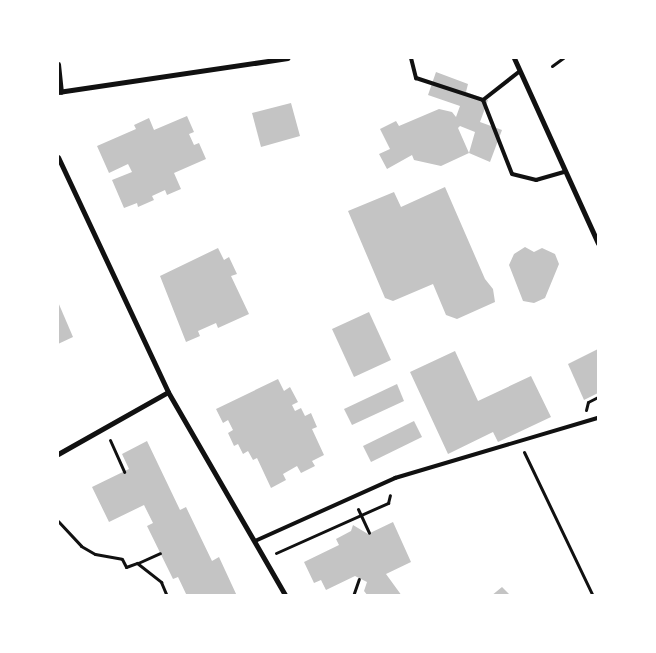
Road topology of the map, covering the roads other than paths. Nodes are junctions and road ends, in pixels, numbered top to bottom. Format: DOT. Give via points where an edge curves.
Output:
graph roads {
  1 [pos="288,58"];
  2 [pos="411,58"];
  3 [pos="514,58"];
  4 [pos="58,64"];
  5 [pos="520,71"];
  6 [pos="59,92"];
  7 [pos="483,100"];
  8 [pos="58,158"];
  9 [pos="564,172"];
  10 [pos="598,243"];
  11 [pos="168,392"];
  12 [pos="598,418"];
  13 [pos="58,454"];
  14 [pos="255,541"];
  15 [pos="286,596"];
  1 -- 6 [label="street"];
  2 -- 7 [label="lane" via="416,78"];
  3 -- 5 [label="street"];
  4 -- 6 [label="street"];
  5 -- 7 [label="lane"];
  5 -- 9 [label="street"];
  7 -- 9 [label="lane" via="512,174 536,180"];
  8 -- 11 [label="street"];
  9 -- 10 [label="street"];
  11 -- 13 [label="street"];
  11 -- 14 [label="street"];
  12 -- 14 [label="lane" via="395,478"];
  14 -- 15 [label="street"];
}
